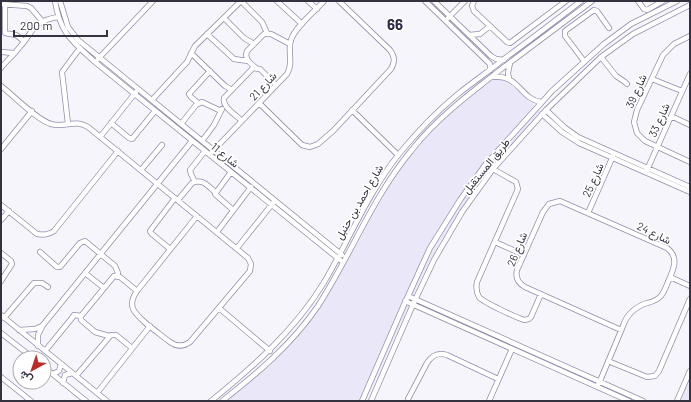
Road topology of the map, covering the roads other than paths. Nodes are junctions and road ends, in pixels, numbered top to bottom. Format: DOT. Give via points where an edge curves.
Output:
graph roads {
  1 [pos="55,1"];
  2 [pos="60,1"];
  3 [pos="153,1"];
  4 [pos="241,1"];
  5 [pos="278,1"];
  6 [pos="308,1"];
  7 [pos="324,1"];
  8 [pos="339,1"];
  9 [pos="425,1"];
  10 [pos="434,1"];
  11 [pos="465,1"];
  12 [pos="474,1"];
  13 [pos="566,1"];
  14 [pos="581,1"];
  15 [pos="592,1"];
  16 [pos="638,1"];
  17 [pos="663,1"];
  18 [pos="677,1"];
  19 [pos="22,3"];
  20 [pos="3,4"];
  21 [pos="690,5"];
  22 [pos="317,9"];
  23 [pos="450,16"];
  24 [pos="58,17"];
  25 [pos="224,18"];
  26 [pos="42,21"];
  27 [pos="446,21"];
  28 [pos="302,24"];
  29 [pos="551,24"];
  30 [pos="3,25"];
  31 [pos="490,26"];
  32 [pos="609,28"];
  33 [pos="554,29"];
  34 [pos="482,33"];
  35 [pos="207,34"];
  36 [pos="267,34"];
  37 [pos="469,35"];
  38 [pos="690,36"];
  39 [pos="24,41"];
  40 [pos="254,44"];
  41 [pos="290,44"];
  42 [pos="480,46"];
  43 [pos="80,48"];
  44 [pos="1,52"];
  45 [pos="14,53"];
  46 [pos="191,53"];
  47 [pos="491,56"];
  48 [pos="601,57"];
  49 [pos="99,58"];
  50 [pos="248,60"];
  51 [pos="486,60"];
  52 [pos="504,60"];
  53 [pos="584,61"];
  54 [pos="95,62"];
  55 [pos="510,63"];
  56 [pos="1,68"];
  57 [pos="256,68"];
  58 [pos="490,70"];
  59 [pos="210,71"];
  60 [pos="571,73"];
  61 [pos="690,74"];
  62 [pos="492,77"];
  63 [pos="509,79"];
  64 [pos="577,79"];
  65 [pos="652,79"];
  66 [pos="627,84"];
  67 [pos="276,85"];
  68 [pos="1,86"];
  69 [pos="138,89"];
  70 [pos="232,90"];
  71 [pos="682,91"];
  72 [pos="459,93"];
  73 [pos="135,94"];
  74 [pos="464,98"];
  75 [pos="152,100"];
  76 [pos="532,100"];
  77 [pos="541,102"];
  78 [pos="259,103"];
  79 [pos="198,104"];
  80 [pos="224,104"];
  81 [pos="535,108"];
  82 [pos="352,110"];
  83 [pos="546,110"];
  84 [pos="155,111"];
  85 [pos="32,112"];
  86 [pos="221,112"];
  87 [pos="542,114"];
  88 [pos="671,116"];
  89 [pos="242,121"];
  90 [pos="111,123"];
  91 [pos="68,124"];
  92 [pos="181,124"];
  93 [pos="690,125"];
  94 [pos="100,137"];
  95 [pos="509,137"];
  96 [pos="192,141"];
  97 [pos="202,141"];
  98 [pos="516,143"];
  99 [pos="162,144"];
  100 [pos="657,147"];
  101 [pos="1,149"];
  102 [pos="118,151"];
  103 [pos="205,151"];
  104 [pos="214,151"];
  105 [pos="210,155"];
  106 [pos="398,155"];
  107 [pos="613,156"];
  108 [pos="690,162"];
  109 [pos="141,170"];
  110 [pos="493,170"];
  111 [pos="647,171"];
  112 [pos="231,172"];
  113 [pos="195,182"];
  114 [pos="158,183"];
  115 [pos="251,187"];
  116 [pos="690,187"];
  117 [pos="215,192"];
  118 [pos="690,192"];
  119 [pos="177,199"];
  120 [pos="274,202"];
  121 [pos="1,205"];
  122 [pos="233,210"];
  123 [pos="9,211"];
  124 [pos="588,213"];
  125 [pos="197,216"];
  126 [pos="1,220"];
  127 [pos="217,232"];
  128 [pos="495,242"];
  129 [pos="237,248"];
  130 [pos="170,249"];
  131 [pos="40,252"];
  132 [pos="1,253"];
  133 [pos="100,254"];
  134 [pos="524,255"];
  135 [pos="339,256"];
  136 [pos="344,260"];
  137 [pos="85,273"];
  138 [pos="117,276"];
  139 [pos="670,277"];
  140 [pos="1,281"];
  141 [pos="690,286"];
  142 [pos="48,287"];
  143 [pos="104,288"];
  144 [pos="137,291"];
  145 [pos="541,294"];
  146 [pos="408,296"];
  147 [pos="690,299"];
  148 [pos="415,300"];
  149 [pos="405,301"];
  150 [pos="413,305"];
  151 [pos="219,308"];
  152 [pos="81,316"];
  153 [pos="3,317"];
  154 [pos="43,325"];
  155 [pos="150,326"];
  156 [pos="19,330"];
  157 [pos="621,330"];
  158 [pos="1,333"];
  159 [pos="109,336"];
  160 [pos="38,346"];
  161 [pos="132,348"];
  162 [pos="524,348"];
  163 [pos="512,349"];
  164 [pos="23,350"];
  165 [pos="44,350"];
  166 [pos="46,350"];
  167 [pos="270,351"];
  168 [pos="522,353"];
  169 [pos="52,357"];
  170 [pos="608,361"];
  171 [pos="61,364"];
  172 [pos="690,371"];
  173 [pos="53,374"];
  174 [pos="74,374"];
  175 [pos="1,376"];
  176 [pos="498,379"];
  177 [pos="600,381"];
  178 [pos="63,383"];
  179 [pos="597,387"];
  180 [pos="97,393"];
  181 [pos="408,398"];
  182 [pos="31,401"];
  183 [pos="86,401"];
  184 [pos="108,401"];
  185 [pos="210,401"];
  186 [pos="222,401"];
  187 [pos="362,401"];
  188 [pos="371,401"];
  189 [pos="489,401"];
  190 [pos="629,401"];
  191 [pos="644,401"];
  192 [pos="677,401"];
  1 -- 24 [label="street, شارع 11"];
  2 -- 49 [label="street, شارع 11" via="71,32"];
  3 -- 49 [label="street"];
  4 -- 25 [label="street"];
  4 -- 36 [label="street" via="265,25"];
  5 -- 28 [label="street"];
  6 -- 22 [label="street"];
  7 -- 22 [label="street, شارع 21"];
  8 -- 82 [label="street" via="390,50 395,59 390,69"];
  9 -- 27 [label="street"];
  10 -- 23 [label="street"];
  11 -- 23 [label="street"];
  12 -- 31 [label="street" via="474,11"];
  13 -- 31 [label="street" via="512,42 507,42"];
  14 -- 29 [label="street, شارع احمد بن حنبل"];
  15 -- 33 [label="street, شارع احمد بن حنبل"];
  16 -- 17 [label="street" via="647,10"];
  18 -- 53 [label="street, طريق المستقبل" via="631,24"];
  19 -- 20 [label="street"];
  19 -- 26 [label="street" via="31,8"];
  20 -- 30 [label="street"];
  21 -- 48 [label="street, طريق المستقبل" via="633,34"];
  22 -- 28 [label="street, شارع 21"];
  23 -- 27 [label="street"];
  23 -- 37 [label="street"];
  24 -- 26 [label="street"];
  24 -- 43 [label="street, شارع 11" via="66,35"];
  25 -- 35 [label="street"];
  25 -- 40 [label="street" via="244,38"];
  26 -- 39 [label="street" via="31,30"];
  27 -- 51 [label="street"];
  28 -- 41 [label="street, شارع 21" via="293,34"];
  29 -- 33 [label="street"];
  29 -- 52 [label="street, شارع احمد بن حنبل"];
  30 -- 39 [label="street" via="5,34 16,35"];
  31 -- 34 [label="street"];
  32 -- 53 [label="street" via="594,10 565,31 565,36"];
  33 -- 55 [label="street, شارع احمد بن حنبل"];
  34 -- 37 [label="street"];
  34 -- 42 [label="street"];
  35 -- 46 [label="street"];
  35 -- 50 [label="street" via="234,59"];
  36 -- 40 [label="street" via="261,36"];
  36 -- 41 [label="street"];
  37 -- 42 [label="street"];
  38 -- 65 [label="street, شارع 39" via="668,49"];
  39 -- 45 [label="street"];
  40 -- 50 [label="street" via="247,51"];
  41 -- 67 [label="street, شارع 21" via="290,67"];
  42 -- 47 [label="street"];
  43 -- 54 [label="street, شارع 11"];
  43 -- 91 [label="street" via="62,72"];
  44 -- 45 [label="street"];
  45 -- 56 [label="street"];
  46 -- 59 [label="street"];
  46 -- 75 [label="street" via="183,66"];
  47 -- 51 [label="street"];
  47 -- 52 [label="street"];
  48 -- 64 [label="street, طريق المستقبل"];
  48 -- 66 [label="street" via="616,76"];
  49 -- 54 [label="street"];
  49 -- 69 [label="street, شارع 11"];
  50 -- 57 [label="street"];
  51 -- 58 [label="street" via="490,64"];
  52 -- 58 [label="street, شارع احمد بن حنبل"];
  53 -- 60 [label="street, طريق المستقبل"];
  54 -- 73 [label="street, شارع 11"];
  55 -- 62 [label="street, شارع احمد بن حنبل"];
  55 -- 63 [label="street"];
  57 -- 67 [label="street"];
  57 -- 70 [label="street" via="251,69"];
  58 -- 72 [label="street, شارع احمد بن حنبل"];
  59 -- 70 [label="street"];
  59 -- 79 [label="street" via="189,94"];
  60 -- 64 [label="street"];
  60 -- 77 [label="street, طريق المستقبل"];
  61 -- 71 [label="street, شارع 33"];
  62 -- 63 [label="street" via="502,76"];
  62 -- 74 [label="street, شارع احمد بن حنبل"];
  63 -- 76 [label="street"];
  64 -- 83 [label="street, طريق المستقبل"];
  65 -- 71 [label="street"];
  65 -- 100 [label="street, شارع 39" via="636,114 634,125 640,137"];
  67 -- 78 [label="street, شارع 21"];
  68 -- 85 [label="street"];
  69 -- 73 [label="street"];
  69 -- 75 [label="street, شارع 11"];
  70 -- 80 [label="street" via="224,98"];
  71 -- 88 [label="street, شارع 33"];
  72 -- 74 [label="street"];
  72 -- 106 [label="street, شارع احمد بن حنبل" via="427,122"];
  73 -- 84 [label="street, شارع 11"];
  73 -- 90 [label="street"];
  74 -- 136 [label="street, شارع احمد بن حنبل" via="428,132 396,170"];
  75 -- 92 [label="street, شارع 11"];
  76 -- 77 [label="street"];
  76 -- 81 [label="street"];
  77 -- 81 [label="street, طريق المستقبل"];
  78 -- 82 [label="street" via="296,140 310,147 318,144"];
  78 -- 89 [label="street, شارع 21"];
  79 -- 86 [label="street" via="205,103"];
  79 -- 92 [label="street"];
  80 -- 86 [label="street"];
  80 -- 89 [label="street"];
  81 -- 95 [label="street, طريق المستقبل"];
  82 -- 106 [label="street"];
  83 -- 87 [label="street, طريق المستقبل"];
  83 -- 107 [label="street" via="573,133"];
  84 -- 90 [label="street" via="132,139"];
  84 -- 96 [label="street, شارع 11"];
  85 -- 91 [label="street" via="50,124"];
  85 -- 101 [label="street"];
  86 -- 97 [label="street"];
  87 -- 98 [label="street, طريق المستقبل"];
  87 -- 107 [label="street" via="573,140"];
  88 -- 93 [label="street"];
  88 -- 100 [label="street, شارع 33"];
  89 -- 104 [label="street, شارع 21"];
  90 -- 94 [label="street"];
  91 -- 94 [label="street" via="84,124"];
  92 -- 97 [label="street, شارع 11"];
  94 -- 102 [label="street"];
  95 -- 98 [label="street"];
  95 -- 146 [label="street, طريق المستقبل" via="484,164 460,200 430,248"];
  96 -- 103 [label="street, شارع 11"];
  96 -- 114 [label="street"];
  97 -- 104 [label="street, شارع 11"];
  98 -- 110 [label="street, طريق المستقبل"];
  99 -- 109 [label="street"];
  100 -- 108 [label="street, شارع 39"];
  100 -- 111 [label="street, شارع 33"];
  102 -- 109 [label="street"];
  102 -- 123 [label="street" via="49,234 37,234"];
  103 -- 105 [label="street, شارع 11"];
  103 -- 113 [label="street" via="190,170"];
  104 -- 105 [label="street, شارع 21"];
  104 -- 120 [label="street, شارع 11"];
  105 -- 112 [label="street, شارع 11"];
  106 -- 135 [label="street, شارع احمد بن حنبل" via="370,196"];
  107 -- 111 [label="street"];
  107 -- 124 [label="street, شارع 25"];
  109 -- 114 [label="street"];
  110 -- 128 [label="street" via="514,180 518,186"];
  110 -- 148 [label="street, طريق المستقبل" via="449,233"];
  111 -- 116 [label="street"];
  111 -- 118 [label="street"];
  112 -- 115 [label="street, شارع 11"];
  112 -- 117 [label="street"];
  113 -- 117 [label="street" via="202,182"];
  113 -- 119 [label="street"];
  114 -- 119 [label="street"];
  114 -- 133 [label="street"];
  115 -- 120 [label="street, شارع 11"];
  115 -- 122 [label="street"];
  117 -- 122 [label="street" via="215,195"];
  119 -- 125 [label="street"];
  119 -- 130 [label="street" via="150,230"];
  120 -- 129 [label="street"];
  120 -- 135 [label="street, شارع 11"];
  121 -- 123 [label="street"];
  122 -- 127 [label="street"];
  123 -- 126 [label="street"];
  124 -- 134 [label="street, شارع 26" via="560,201 549,204 542,212"];
  124 -- 139 [label="street, شارع 24" via="670,250 675,262"];
  125 -- 127 [label="street"];
  125 -- 130 [label="street"];
  127 -- 129 [label="street"];
  128 -- 134 [label="street"];
  128 -- 145 [label="street" via="477,284 480,298 526,320 531,317"];
  129 -- 151 [label="street" via="248,258 251,268"];
  130 -- 144 [label="street"];
  131 -- 133 [label="street" via="58,267 82,242 87,242"];
  132 -- 140 [label="street" via="12,264"];
  133 -- 137 [label="street"];
  133 -- 138 [label="street" via="115,266"];
  134 -- 145 [label="street, شارع 26" via="517,270 517,279 523,286"];
  135 -- 136 [label="street, شارع 11"];
  135 -- 167 [label="street, شارع احمد بن حنبل" via="307,307"];
  136 -- 186 [label="street, شارع احمد بن حنبل" via="317,306 293,337 267,364"];
  137 -- 143 [label="street"];
  137 -- 154 [label="street"];
  138 -- 143 [label="street"];
  138 -- 144 [label="street"];
  139 -- 141 [label="street"];
  139 -- 157 [label="street, شارع 24" via="661,296 632,311"];
  142 -- 153 [label="street" via="42,283 34,283"];
  143 -- 152 [label="street"];
  144 -- 155 [label="street" via="132,308"];
  145 -- 157 [label="street, شارع 26"];
  146 -- 148 [label="street"];
  146 -- 149 [label="street, طريق المستقبل"];
  147 -- 170 [label="street" via="655,376 647,377"];
  148 -- 150 [label="street, طريق المستقبل"];
  148 -- 162 [label="street"];
  149 -- 150 [label="street"];
  149 -- 187 [label="street, طريق المستقبل"];
  150 -- 163 [label="street"];
  150 -- 188 [label="street, طريق المستقبل"];
  151 -- 155 [label="street" via="185,345 174,345"];
  151 -- 167 [label="street"];
  152 -- 159 [label="street" via="92,330"];
  152 -- 166 [label="street" via="72,318"];
  153 -- 156 [label="street"];
  154 -- 156 [label="street" via="34,329"];
  154 -- 160 [label="street" via="38,335"];
  155 -- 161 [label="street"];
  156 -- 160 [label="street"];
  157 -- 170 [label="street, شارع 24"];
  158 -- 164 [label="street"];
  159 -- 161 [label="street" via="116,335"];
  159 -- 174 [label="street"];
  160 -- 165 [label="street"];
  161 -- 180 [label="street"];
  162 -- 168 [label="street"];
  162 -- 177 [label="street"];
  163 -- 168 [label="street"];
  163 -- 176 [label="street"];
  167 -- 185 [label="street, شارع احمد بن حنبل"];
  168 -- 179 [label="street"];
  169 -- 171 [label="street"];
  170 -- 177 [label="street, شارع 24"];
  171 -- 173 [label="street" via="59,371"];
  171 -- 174 [label="street"];
  172 -- 192 [label="street"];
  173 -- 178 [label="street"];
  174 -- 178 [label="street" via="65,376"];
  174 -- 180 [label="street"];
  175 -- 182 [label="street"];
  176 -- 181 [label="street" via="447,355 436,354 430,358"];
  176 -- 189 [label="street"];
  177 -- 179 [label="street, شارع 24"];
  177 -- 191 [label="street"];
  178 -- 183 [label="street"];
  179 -- 190 [label="street"];
  180 -- 184 [label="street"];
}
